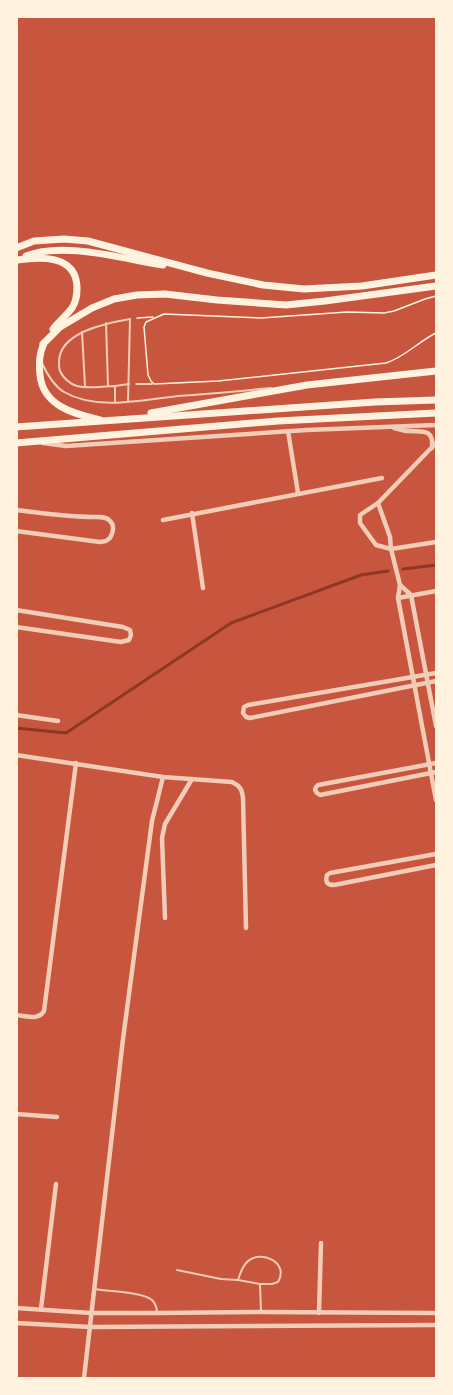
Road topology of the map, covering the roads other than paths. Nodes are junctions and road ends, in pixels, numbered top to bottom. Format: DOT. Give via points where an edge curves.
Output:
graph roads {
  1 [pos="16,248"];
  2 [pos="17,260"];
  3 [pos="207,273"];
  4 [pos="436,275"];
  5 [pos="436,286"];
  6 [pos="106,323"];
  7 [pos="82,332"];
  8 [pos="43,344"];
  9 [pos="39,357"];
  10 [pos="436,371"];
  11 [pos="129,384"];
  12 [pos="307,385"];
  13 [pos="108,386"];
  14 [pos="115,386"];
  15 [pos="85,387"];
  16 [pos="436,400"];
  17 [pos="128,402"];
  18 [pos="115,403"];
  19 [pos="436,413"];
  20 [pos="122,419"];
  21 [pos="100,420"];
  22 [pos="436,424"];
  23 [pos="16,427"];
  24 [pos="384,427"];
  25 [pos="288,431"];
  26 [pos="28,442"];
  27 [pos="16,443"];
  28 [pos="436,443"];
  29 [pos="432,448"];
  30 [pos="382,478"];
  31 [pos="297,493"];
  32 [pos="378,503"];
  33 [pos="16,510"];
  34 [pos="192,513"];
  35 [pos="163,520"];
  36 [pos="16,531"];
  37 [pos="436,542"];
  38 [pos="391,549"];
  39 [pos="400,585"];
  40 [pos="203,588"];
  41 [pos="436,591"];
  42 [pos="411,595"];
  43 [pos="398,598"];
  44 [pos="16,610"];
  45 [pos="16,627"];
  46 [pos="436,673"];
  47 [pos="426,676"];
  48 [pos="413,678"];
  49 [pos="436,681"];
  50 [pos="428,683"];
  51 [pos="415,686"];
  52 [pos="16,715"];
  53 [pos="58,721"];
  54 [pos="436,726"];
  55 [pos="16,755"];
  56 [pos="76,763"];
  57 [pos="436,764"];
  58 [pos="430,765"];
  59 [pos="434,772"];
  60 [pos="164,777"];
  61 [pos="192,779"];
  62 [pos="436,800"];
  63 [pos="436,854"];
  64 [pos="436,865"];
  65 [pos="165,918"];
  66 [pos="246,928"];
  67 [pos="16,1015"];
  68 [pos="16,1114"];
  69 [pos="57,1117"];
  70 [pos="56,1184"];
  71 [pos="321,1243"];
  72 [pos="177,1269"];
  73 [pos="238,1280"];
  74 [pos="260,1284"];
  75 [pos="93,1289"];
  76 [pos="16,1308"];
  77 [pos="41,1309"];
  78 [pos="261,1312"];
  79 [pos="91,1313"];
  80 [pos="157,1313"];
  81 [pos="319,1313"];
  82 [pos="436,1313"];
  83 [pos="16,1323"];
  84 [pos="436,1325"];
  85 [pos="90,1327"];
  86 [pos="84,1378"];
  1 -- 3 [label="main road" via="64,238 88,241"];
  2 -- 3 [label="main road" via="35,252 57,250"];
  2 -- 8 [label="main road" via="54,259 72,271 77,282 73,308"];
  3 -- 4 [label="main road" via="304,289 362,286"];
  5 -- 8 [label="main road" via="286,305 137,295 92,308 60,327"];
  6 -- 7 [label="lane"];
  6 -- 11 [label="lane" via="130,319"];
  6 -- 13 [label="lane"];
  7 -- 15 [label="lane"];
  7 -- 15 [label="lane" via="61,351 59,370 65,380"];
  8 -- 9 [label="main road"];
  9 -- 18 [label="lane" via="47,376 63,392 85,400"];
  9 -- 21 [label="main road" via="41,385 50,400 80,416"];
  10 -- 12 [label="main road"];
  11 -- 14 [label="lane"];
  11 -- 17 [label="lane"];
  12 -- 17 [label="lane"];
  12 -- 20 [label="main road"];
  13 -- 14 [label="lane"];
  13 -- 15 [label="lane"];
  14 -- 18 [label="lane"];
  16 -- 20 [label="main road"];
  17 -- 18 [label="lane"];
  19 -- 26 [label="main road" via="279,421"];
  20 -- 21 [label="main road"];
  21 -- 23 [label="main road"];
  22 -- 24 [label="street"];
  24 -- 25 [label="street"];
  24 -- 29 [label="street" via="423,430 432,439"];
  25 -- 26 [label="street" via="66,446"];
  25 -- 31 [label="street"];
  26 -- 27 [label="main road"];
  28 -- 29 [label="street"];
  29 -- 32 [label="street"];
  30 -- 31 [label="street"];
  31 -- 34 [label="street"];
  32 -- 38 [label="street"];
  32 -- 38 [label="street" via="360,515 360,523 376,545"];
  33 -- 36 [label="street" via="104,517 113,527 110,538 100,542"];
  34 -- 35 [label="street"];
  34 -- 40 [label="street"];
  37 -- 38 [label="street"];
  38 -- 39 [label="street"];
  39 -- 42 [label="street"];
  39 -- 43 [label="street"];
  41 -- 42 [label="street"];
  42 -- 43 [label="street"];
  42 -- 47 [label="street"];
  43 -- 48 [label="street"];
  44 -- 45 [label="street" via="123,627 132,635 125,642"];
  46 -- 47 [label="street"];
  47 -- 48 [label="street"];
  47 -- 50 [label="street"];
  48 -- 51 [label="street"];
  48 -- 51 [label="street" via="248,705 243,713 250,718"];
  49 -- 50 [label="street"];
  50 -- 51 [label="street"];
  50 -- 54 [label="street"];
  51 -- 58 [label="street"];
  52 -- 53 [label="street"];
  55 -- 56 [label="street"];
  56 -- 60 [label="street"];
  56 -- 67 [label="street" via="44,1011 37,1018"];
  57 -- 58 [label="street"];
  58 -- 59 [label="street"];
  58 -- 59 [label="street" via="318,785 315,790 320,795"];
  59 -- 62 [label="street"];
  60 -- 61 [label="street"];
  60 -- 75 [label="street" via="152,821"];
  61 -- 65 [label="street" via="165,824 162,838"];
  61 -- 66 [label="street" via="232,782 242,791"];
  63 -- 64 [label="street" via="330,873 326,879 334,885"];
  68 -- 69 [label="street"];
  70 -- 77 [label="street"];
  71 -- 81 [label="street"];
  72 -- 73 [label="lane"];
  73 -- 74 [label="lane"];
  73 -- 74 [label="lane" via="249,1260 264,1257 275,1261 281,1272 278,1282"];
  74 -- 78 [label="lane"];
  75 -- 79 [label="street"];
  75 -- 80 [label="lane" via="144,1296 153,1301"];
  76 -- 77 [label="street"];
  77 -- 79 [label="street"];
  78 -- 80 [label="street"];
  78 -- 81 [label="street"];
  79 -- 80 [label="street"];
  79 -- 85 [label="street"];
  81 -- 82 [label="street"];
  83 -- 85 [label="street"];
  84 -- 85 [label="street"];
  85 -- 86 [label="street"];
}
